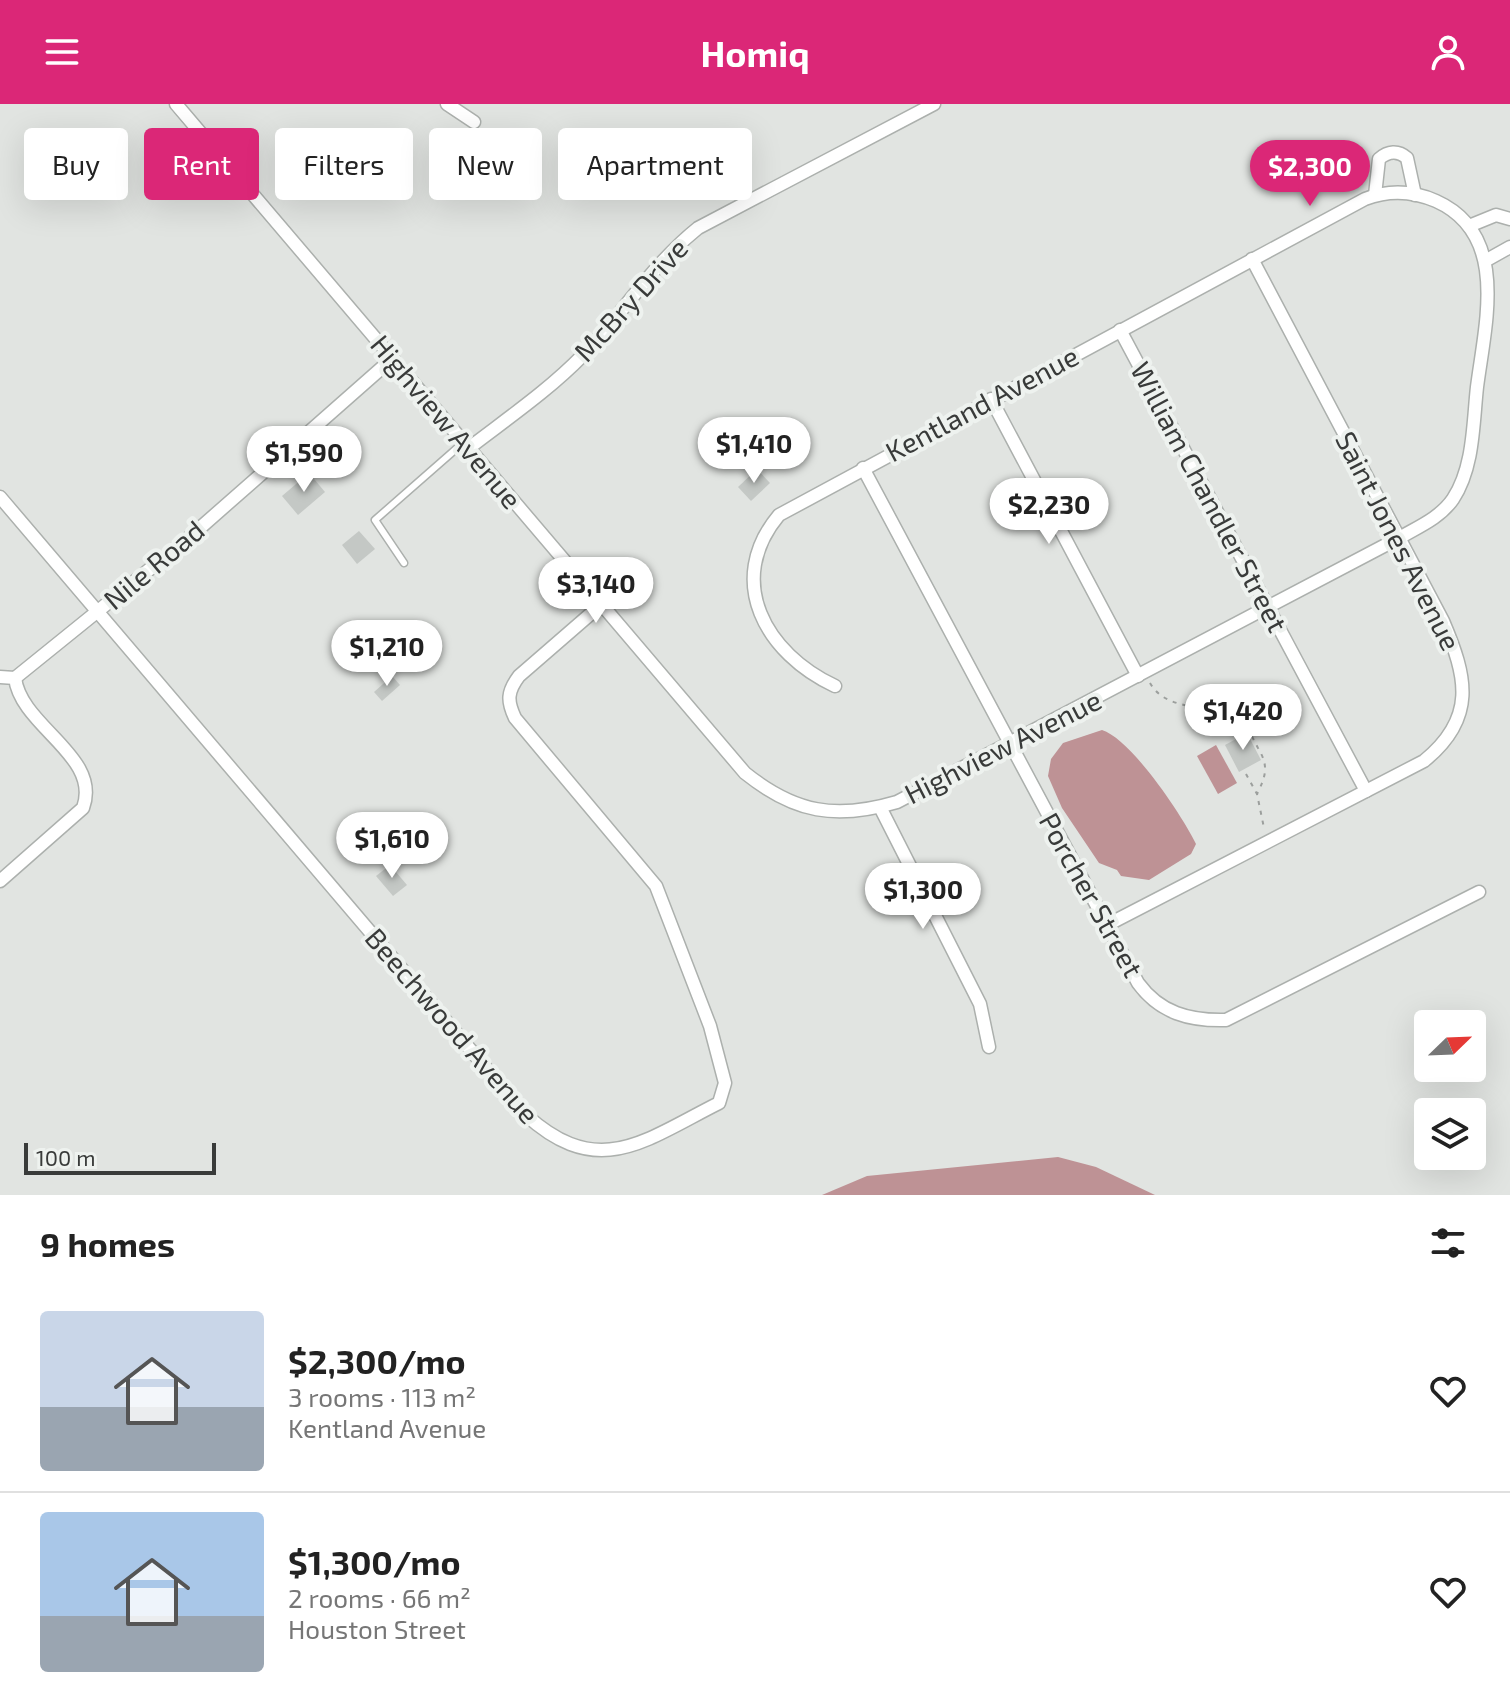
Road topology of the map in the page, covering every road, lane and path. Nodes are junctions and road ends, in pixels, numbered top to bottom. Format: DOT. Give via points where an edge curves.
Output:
graph roads {
  1 [pos="176,104"];
  2 [pos="447,104"];
  3 [pos="934,104"];
  4 [pos="474,122"];
  5 [pos="1375,195"];
  6 [pos="1415,195"];
  7 [pos="1510,219"];
  8 [pos="1469,226"];
  9 [pos="1510,247"];
  10 [pos="1252,259"];
  11 [pos="1485,261"];
  12 [pos="1120,330"];
  13 [pos="393,358"];
  14 [pos="991,399"];
  15 [pos="466,445"];
  16 [pos="863,468"];
  17 [pos="0,497"];
  18 [pos="1399,538"];
  19 [pos="404,563"];
  20 [pos="602,604"];
  21 [pos="1268,607"];
  22 [pos="96,613"];
  23 [pos="0,677"];
  24 [pos="15,678"];
  25 [pos="1144,679"];
  26 [pos="835,686"];
  27 [pos="1009,745"];
  28 [pos="1246,774"];
  29 [pos="1366,791"];
  30 [pos="1257,794"];
  31 [pos="880,807"];
  32 [pos="1264,828"];
  33 [pos="0,881"];
  34 [pos="1479,892"];
  35 [pos="1107,925"];
  36 [pos="989,1047"];
  1 -- 13 [label="street, Highview Avenue"];
  2 -- 4 [label="street"];
  3 -- 15 [label="street, McBry Drive" via="698,228 667,252 553,384"];
  5 -- 6 [label="street, Kentland Avenue"];
  5 -- 6 [label="street" via="1379,159 1394,153 1407,158"];
  5 -- 10 [label="street, Kentland Avenue"];
  6 -- 8 [label="street, Kentland Avenue" via="1453,210"];
  7 -- 8 [label="street" via="1496,215"];
  8 -- 11 [label="street"];
  9 -- 11 [label="street"];
  10 -- 12 [label="street, Kentland Avenue"];
  10 -- 18 [label="street, Saint Jones Avenue"];
  11 -- 18 [label="street" via="1488,298 1465,472 1451,502"];
  12 -- 14 [label="street, Kentland Avenue"];
  12 -- 21 [label="street, William Chandler Street"];
  13 -- 15 [label="street, Highview Avenue"];
  13 -- 22 [label="street, Nile Road"];
  14 -- 16 [label="street, Kentland Avenue"];
  14 -- 25 [label="street"];
  15 -- 19 [label="lane" via="375,520"];
  15 -- 20 [label="street, Highview Avenue"];
  16 -- 26 [label="street, Kentland Avenue" via="779,515 755,552 753,592 768,628 806,672"];
  16 -- 27 [label="street, Porcher Street"];
  17 -- 22 [label="street, Beechwood Avenue"];
  18 -- 21 [label="street"];
  18 -- 29 [label="street, Saint Jones Avenue" via="1455,651 1463,700 1452,731 1439,748"];
  20 -- 22 [label="street, Beechwood Avenue" via="519,676 508,703 656,886 710,1026 725,1083 719,1103 633,1146 602,1151 569,1146 526,1115"];
  20 -- 31 [label="street, Highview Avenue" via="745,773 769,792 836,813"];
  21 -- 25 [label="street"];
  21 -- 29 [label="street, William Chandler Street"];
  22 -- 24 [label="street, Nile Road"];
  23 -- 24 [label="street"];
  24 -- 33 [label="street" via="23,705 83,776 88,796 83,808"];
  25 -- 27 [label="street, Highview Avenue"];
  25 -- 30 [label="path" via="1170,701 1227,715 1246,726 1266,760"];
  27 -- 31 [label="street, Highview Avenue"];
  27 -- 35 [label="street, Porcher Street"];
  28 -- 30 [label="path"];
  29 -- 35 [label="street, Saint Jones Avenue"];
  30 -- 32 [label="path"];
  31 -- 36 [label="street" via="980,1004"];
  34 -- 35 [label="street, Porcher Street" via="1226,1020 1184,1017 1152,1002"];
}
